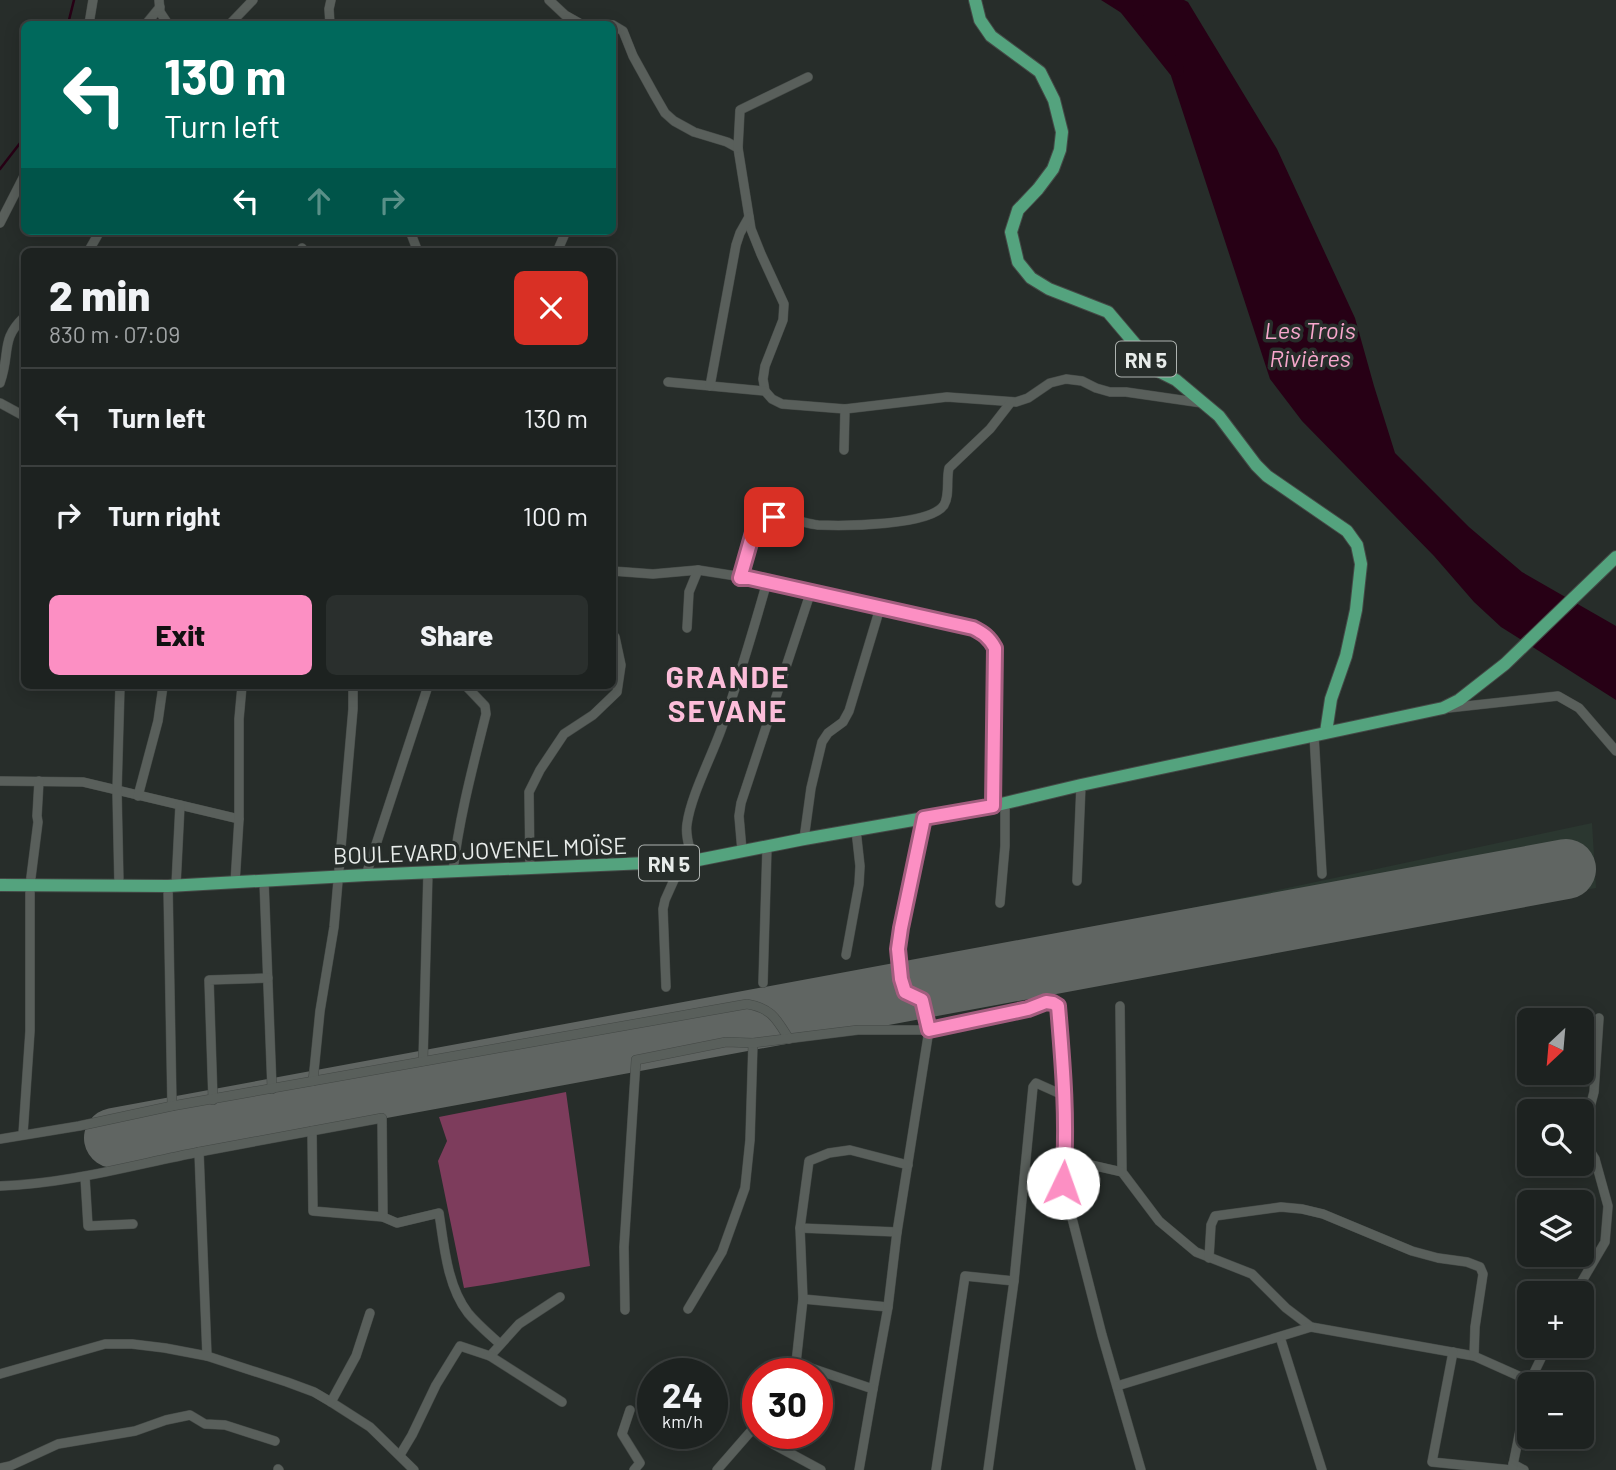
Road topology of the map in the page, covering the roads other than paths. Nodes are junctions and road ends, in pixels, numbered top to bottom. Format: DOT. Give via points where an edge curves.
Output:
graph roads {
  1 [pos="93,0"];
  2 [pos="253,0"];
  3 [pos="331,0"];
  4 [pos="549,0"];
  5 [pos="975,0"];
  6 [pos="160,4"];
  7 [pos="90,21"];
  8 [pos="148,21"];
  9 [pos="166,21"];
  10 [pos="233,21"];
  11 [pos="330,21"];
  12 [pos="576,21"];
  13 [pos="616,26"];
  14 [pos="808,76"];
  15 [pos="738,149"];
  16 [pos="21,182"];
  17 [pos="750,215"];
  18 [pos="0,223"];
  19 [pos="21,320"];
  20 [pos="668,382"];
  21 [pos="0,383"];
  22 [pos="710,386"];
  23 [pos="765,391"];
  24 [pos="1011,402"];
  25 [pos="0,403"];
  26 [pos="1204,404"];
  27 [pos="845,410"];
  28 [pos="21,414"];
  29 [pos="844,450"];
  30 [pos="1616,557"];
  31 [pos="698,570"];
  32 [pos="616,571"];
  33 [pos="740,578"];
  34 [pos="767,582"];
  35 [pos="811,591"];
  36 [pos="880,608"];
  37 [pos="687,628"];
  38 [pos="616,642"];
  39 [pos="121,689"];
  40 [pos="163,689"];
  41 [pos="242,689"];
  42 [pos="353,689"];
  43 [pos="359,689"];
  44 [pos="427,689"];
  45 [pos="469,689"];
  46 [pos="1443,708"];
  47 [pos="352,709"];
  48 [pos="1320,734"];
  49 [pos="1616,751"];
  50 [pos="0,781"];
  51 [pos="39,781"];
  52 [pos="1080,785"];
  53 [pos="117,791"];
  54 [pos="138,796"];
  55 [pos="180,805"];
  56 [pos="999,805"];
  57 [pos="924,818"];
  58 [pos="239,819"];
  59 [pos="856,830"];
  60 [pos="804,839"];
  61 [pos="767,847"];
  62 [pos="742,852"];
  63 [pos="688,862"];
  64 [pos="530,869"];
  65 [pos="428,872"];
  66 [pos="453,872"];
  67 [pos="1322,874"];
  68 [pos="366,875"];
  69 [pos="337,877"];
  70 [pos="264,881"];
  71 [pos="1077,881"];
  72 [pos="235,883"];
  73 [pos="0,885"];
  74 [pos="30,885"];
  75 [pos="119,885"];
  76 [pos="172,886"];
  77 [pos="1000,903"];
  78 [pos="846,955"];
  79 [pos="268,978"];
  80 [pos="763,983"];
  81 [pos="666,987"];
  82 [pos="1120,1006"];
  83 [pos="1599,1018"];
  84 [pos="929,1030"];
  85 [pos="789,1039"];
  86 [pos="753,1043"];
  87 [pos="423,1061"];
  88 [pos="313,1081"];
  89 [pos="272,1088"];
  90 [pos="1065,1096"];
  91 [pos="213,1100"];
  92 [pos="172,1106"];
  93 [pos="312,1131"];
  94 [pos="23,1134"];
  95 [pos="0,1139"];
  96 [pos="199,1152"];
  97 [pos="1065,1159"];
  98 [pos="908,1165"];
  99 [pos="1122,1172"];
  100 [pos="85,1177"];
  101 [pos="0,1186"];
  102 [pos="383,1217"];
  103 [pos="133,1224"];
  104 [pos="800,1228"];
  105 [pos="897,1232"];
  106 [pos="1209,1258"];
  107 [pos="1014,1281"];
  108 [pos="1583,1281"];
  109 [pos="560,1297"];
  110 [pos="803,1299"];
  111 [pos="888,1307"];
  112 [pos="688,1309"];
  113 [pos="625,1310"];
  114 [pos="370,1313"];
  115 [pos="1311,1327"];
  116 [pos="1280,1337"];
  117 [pos="500,1344"];
  118 [pos="1453,1353"];
  119 [pos="207,1356"];
  120 [pos="491,1356"];
  121 [pos="1474,1356"];
  122 [pos="797,1358"];
  123 [pos="0,1374"];
  124 [pos="833,1375"];
  125 [pos="1517,1375"];
  126 [pos="1117,1386"];
  127 [pos="873,1389"];
  128 [pos="331,1402"];
  129 [pos="562,1402"];
  130 [pos="630,1410"];
  131 [pos="275,1441"];
  132 [pos="742,1441"];
  133 [pos="1517,1444"];
  134 [pos="783,1449"];
  135 [pos="400,1455"];
  136 [pos="0,1468"];
  137 [pos="1512,1468"];
  138 [pos="414,1470"];
  139 [pos="634,1470"];
  140 [pos="717,1470"];
  141 [pos="821,1470"];
  142 [pos="859,1470"];
  143 [pos="936,1470"];
  144 [pos="988,1470"];
  145 [pos="1141,1470"];
  146 [pos="1322,1470"];
  147 [pos="1524,1470"];
  1 -- 7 [label="street"];
  2 -- 10 [label="street"];
  3 -- 11 [label="street"];
  4 -- 12 [label="street"];
  5 -- 26 [label="main road, RN 5" via="980,20 991,36 1040,72 1054,100 1062,132 1053,169 1018,210 1011,232 1018,262 1031,278 1049,289 1108,312 1158,371"];
  6 -- 8 [label="street"];
  6 -- 9 [label="street"];
  13 -- 15 [label="street" via="623,31 665,113 694,132"];
  14 -- 15 [label="street" via="740,110"];
  15 -- 17 [label="street"];
  16 -- 18 [label="street"];
  17 -- 22 [label="street" via="736,245"];
  17 -- 23 [label="street" via="751,229 785,304 765,366"];
  19 -- 21 [label="street" via="4,339"];
  20 -- 22 [label="street"];
  22 -- 23 [label="street"];
  23 -- 27 [label="street" via="782,404"];
  24 -- 26 [label="street" via="1066,379 1110,392"];
  24 -- 27 [label="street" via="947,397"];
  24 -- 33 [label="street" via="996,424 949,468 945,503 934,514 917,520 833,525 774,517 754,529"];
  25 -- 28 [label="street"];
  26 -- 48 [label="main road, RN 5" via="1267,476 1347,531 1357,545 1361,564 1356,610"];
  27 -- 29 [label="street"];
  30 -- 46 [label="main road, BOULEVARD JOVENEL MOÏSE" via="1505,664"];
  31 -- 32 [label="street"];
  31 -- 33 [label="street"];
  31 -- 37 [label="street" via="689,593"];
  33 -- 34 [label="street"];
  34 -- 35 [label="street"];
  34 -- 63 [label="street" via="687,822"];
  35 -- 36 [label="street"];
  35 -- 62 [label="street" via="741,803"];
  36 -- 56 [label="street" via="973,628 990,639 995,648"];
  36 -- 60 [label="street" via="849,711 822,742"];
  38 -- 64 [label="street" via="621,665 617,692 564,734 529,792"];
  39 -- 53 [label="street"];
  40 -- 54 [label="street"];
  41 -- 58 [label="street"];
  42 -- 47 [label="street"];
  43 -- 47 [label="street"];
  44 -- 68 [label="street"];
  45 -- 66 [label="street" via="485,706 486,714 459,826"];
  46 -- 48 [label="main road, BOULEVARD JOVENEL MOÏSE"];
  46 -- 49 [label="street" via="1558,695 1579,708"];
  47 -- 69 [label="street"];
  48 -- 52 [label="main road, BOULEVARD JOVENEL MOÏSE / RN 5"];
  48 -- 67 [label="street"];
  50 -- 51 [label="street"];
  51 -- 53 [label="street" via="83,782"];
  51 -- 74 [label="street"];
  52 -- 56 [label="main road, BOULEVARD JOVENEL MOÏSE / RN 5"];
  52 -- 71 [label="street"];
  53 -- 54 [label="street"];
  53 -- 75 [label="street"];
  54 -- 55 [label="street"];
  55 -- 58 [label="street"];
  55 -- 76 [label="street"];
  56 -- 57 [label="main road, BOULEVARD JOVENEL MOÏSE / RN 5"];
  56 -- 77 [label="street" via="1004,846"];
  57 -- 59 [label="main road, BOULEVARD JOVENEL MOÏSE / RN 5"];
  57 -- 84 [label="street" via="898,949 905,992 922,1000"];
  58 -- 72 [label="street"];
  59 -- 60 [label="main road, BOULEVARD JOVENEL MOÏSE / RN 5"];
  59 -- 78 [label="street" via="859,884"];
  60 -- 61 [label="main road, BOULEVARD JOVENEL MOÏSE / RN 5"];
  61 -- 62 [label="main road, BOULEVARD JOVENEL MOÏSE / RN 5"];
  61 -- 80 [label="street"];
  62 -- 63 [label="main road, BOULEVARD JOVENEL MOÏSE / RN 5"];
  63 -- 64 [label="main road, BOULEVARD JOVENEL MOÏSE / RN 5"];
  63 -- 81 [label="street" via="663,909"];
  64 -- 66 [label="main road, BOULEVARD JOVENEL MOÏSE / RN 5"];
  65 -- 66 [label="main road, BOULEVARD JOVENEL MOÏSE / RN 5"];
  65 -- 68 [label="main road, BOULEVARD JOVENEL MOÏSE / RN 5"];
  65 -- 87 [label="street"];
  68 -- 69 [label="main road, BOULEVARD JOVENEL MOÏSE / RN 5"];
  69 -- 70 [label="main road, BOULEVARD JOVENEL MOÏSE / RN 5"];
  69 -- 88 [label="street"];
  70 -- 72 [label="main road, BOULEVARD JOVENEL MOÏSE / RN 5"];
  70 -- 79 [label="street"];
  72 -- 76 [label="main road, BOULEVARD JOVENEL MOÏSE / RN 5"];
  73 -- 74 [label="main road, BOULEVARD JOVENEL MOÏSE / RN 5"];
  74 -- 75 [label="main road, BOULEVARD JOVENEL MOÏSE / RN 5"];
  74 -- 94 [label="street" via="30,1031"];
  75 -- 76 [label="main road, BOULEVARD JOVENEL MOÏSE / RN 5"];
  76 -- 92 [label="street"];
  79 -- 89 [label="street"];
  79 -- 91 [label="street" via="209,981"];
  82 -- 99 [label="street"];
  83 -- 108 [label="street" via="1594,1092 1585,1126 1608,1206 1605,1242"];
  84 -- 85 [label="street" via="858,1030"];
  84 -- 90 [label="street" via="1053,1003 1058,1006"];
  84 -- 98 [label="street"];
  85 -- 86 [label="street"];
  85 -- 87 [label="street" via="775,1017 747,1004"];
  86 -- 112 [label="street" via="745,1188 722,1252"];
  86 -- 113 [label="street" via="726,1042 636,1060 624,1247"];
  87 -- 88 [label="street"];
  88 -- 89 [label="street"];
  89 -- 91 [label="street"];
  90 -- 97 [label="street"];
  90 -- 107 [label="street" via="1036,1083 1033,1087"];
  91 -- 92 [label="street"];
  92 -- 94 [label="street"];
  93 -- 96 [label="street"];
  93 -- 102 [label="street" via="313,1211"];
  93 -- 102 [label="street" via="382,1118"];
  94 -- 95 [label="street"];
  96 -- 100 [label="street"];
  96 -- 119 [label="street"];
  97 -- 99 [label="street"];
  97 -- 126 [label="street" via="1063,1183"];
  98 -- 104 [label="street" via="850,1150 809,1161"];
  98 -- 105 [label="street"];
  99 -- 106 [label="street" via="1159,1222"];
  100 -- 101 [label="street"];
  100 -- 103 [label="street" via="88,1226"];
  102 -- 117 [label="street" via="397,1223 439,1213 459,1297 467,1312"];
  104 -- 105 [label="street"];
  104 -- 110 [label="street"];
  105 -- 111 [label="street"];
  106 -- 115 [label="street" via="1252,1275"];
  106 -- 121 [label="street" via="1215,1216 1281,1207 1322,1214 1412,1251 1467,1262 1480,1267 1483,1274"];
  107 -- 143 [label="street" via="965,1276"];
  107 -- 144 [label="street"];
  109 -- 117 [label="street" via="519,1324"];
  110 -- 111 [label="street"];
  110 -- 122 [label="street"];
  111 -- 127 [label="street"];
  114 -- 128 [label="street" via="356,1356"];
  115 -- 116 [label="street"];
  115 -- 118 [label="street"];
  116 -- 126 [label="street"];
  116 -- 146 [label="street"];
  117 -- 120 [label="street"];
  118 -- 121 [label="street"];
  118 -- 137 [label="street" via="1432,1462"];
  119 -- 123 [label="street" via="105,1344"];
  119 -- 128 [label="street"];
  120 -- 129 [label="street"];
  120 -- 135 [label="street" via="460,1346"];
  121 -- 125 [label="street"];
  124 -- 127 [label="street"];
  126 -- 145 [label="street"];
  127 -- 142 [label="street"];
  128 -- 135 [label="street" via="370,1427"];
  130 -- 139 [label="street" via="622,1434 640,1463"];
  131 -- 136 [label="street" via="225,1425 205,1424 190,1415 135,1432 58,1444"];
  132 -- 140 [label="street"];
  133 -- 137 [label="street"];
  134 -- 141 [label="street"];
  135 -- 138 [label="street"];
  137 -- 147 [label="street"];
}
